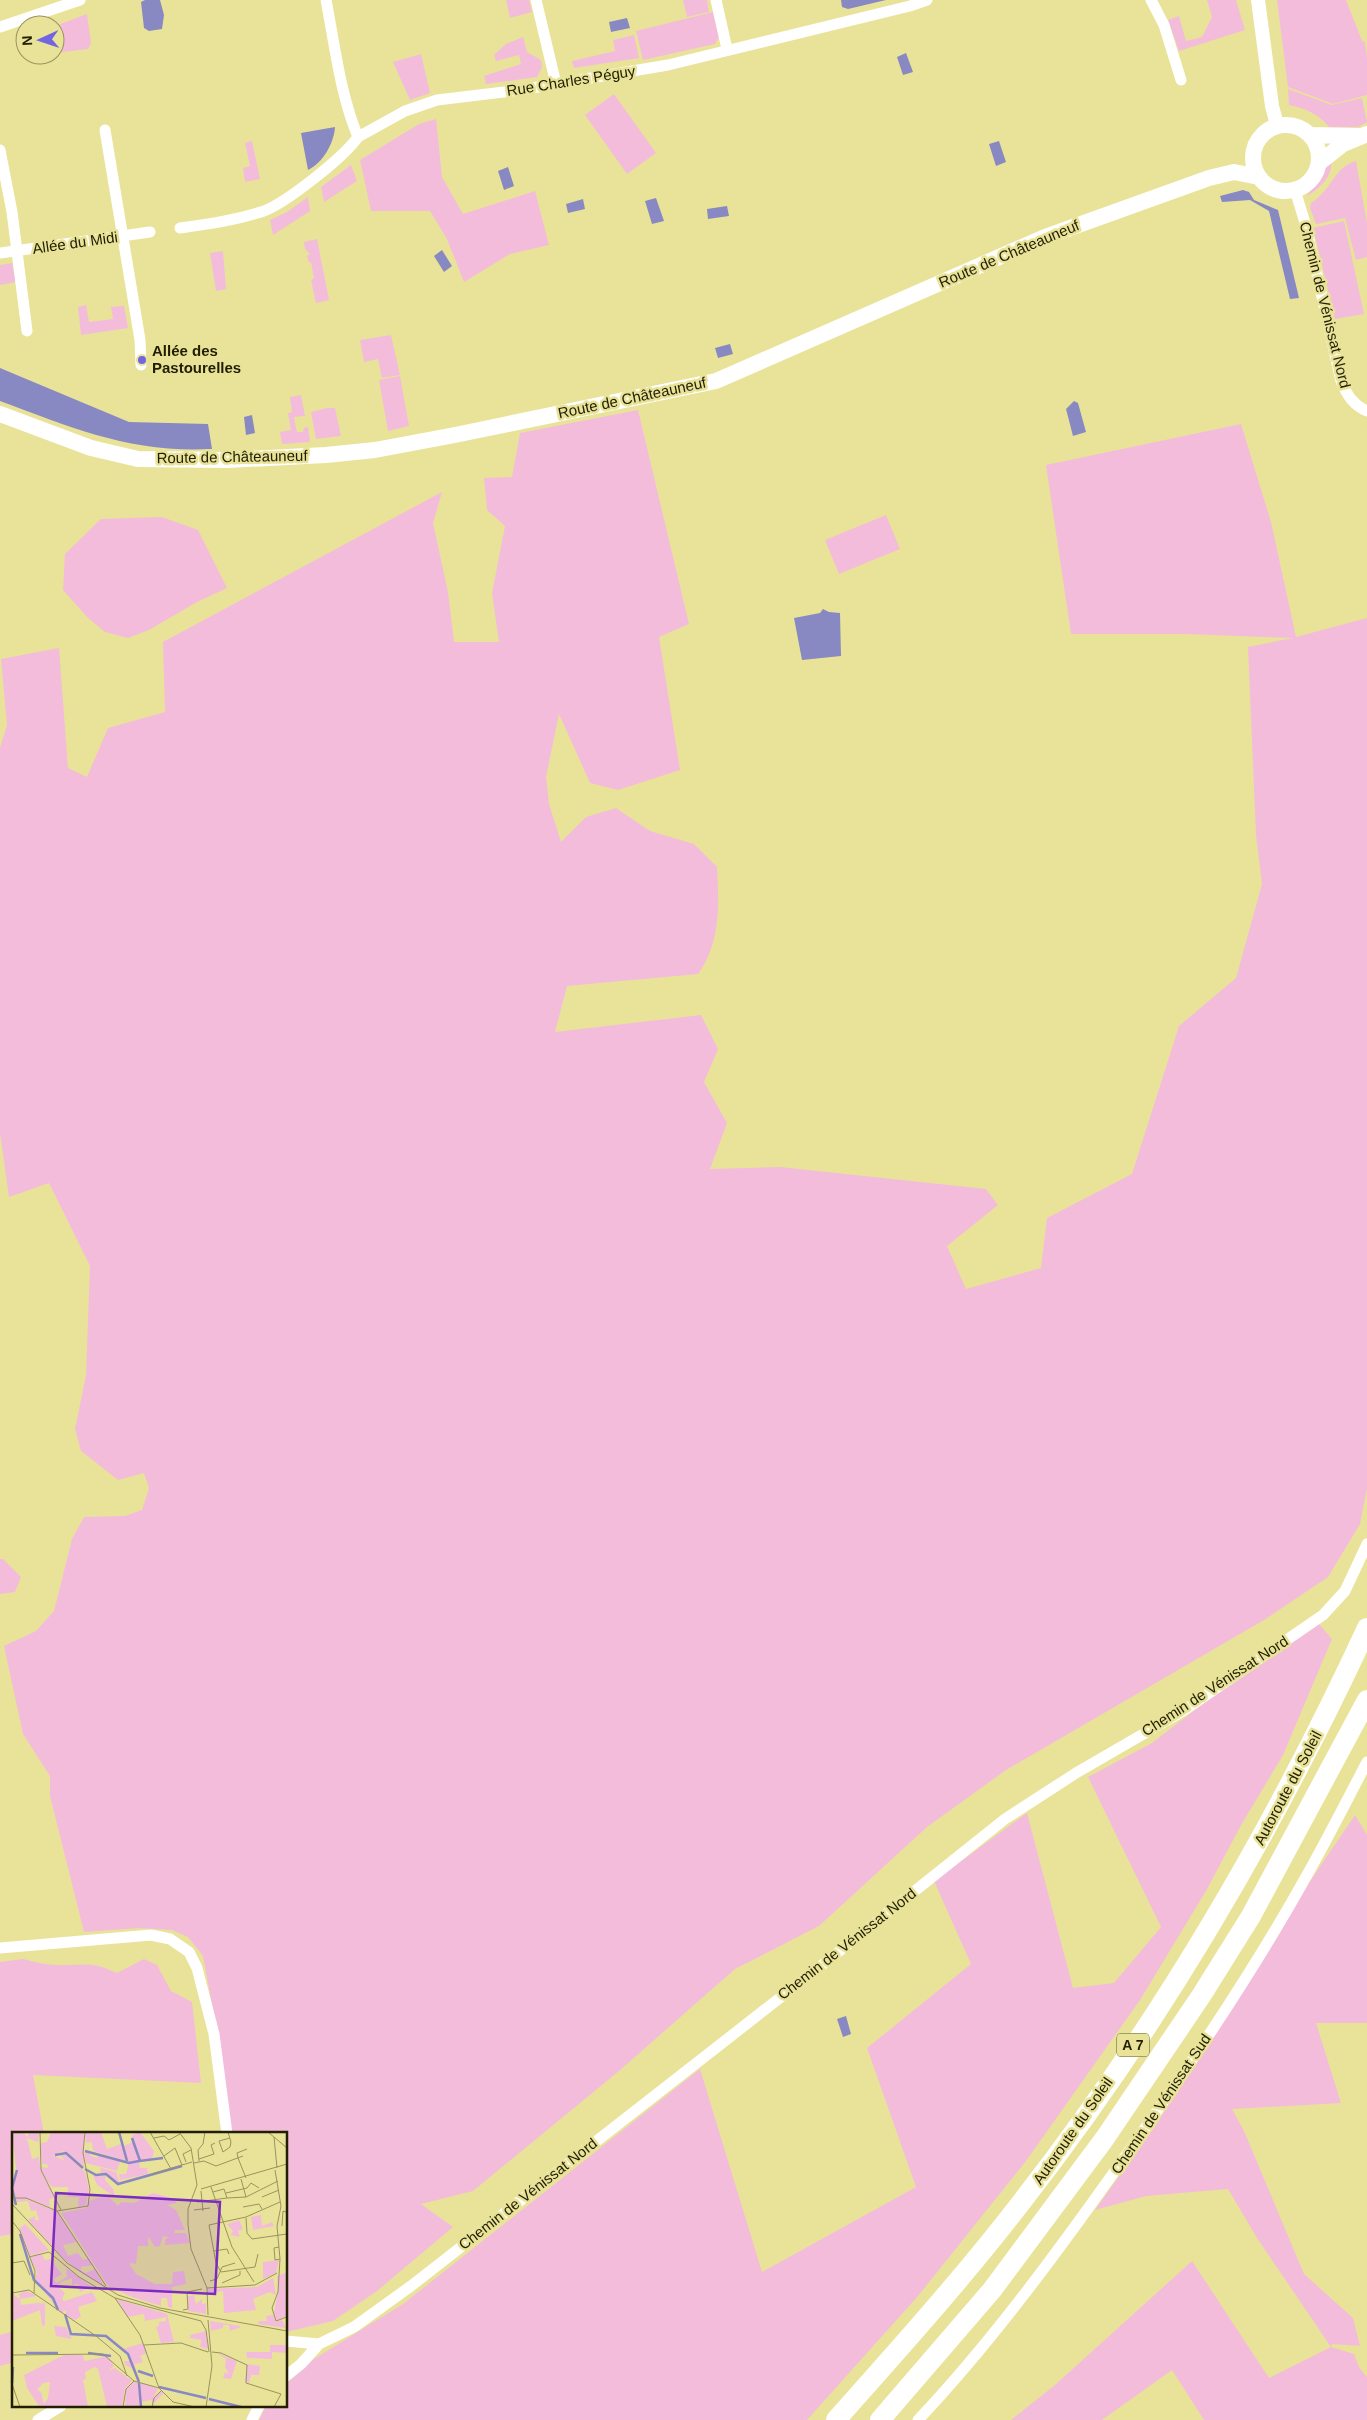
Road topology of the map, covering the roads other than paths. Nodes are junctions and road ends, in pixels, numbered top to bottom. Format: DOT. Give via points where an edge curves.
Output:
graph roads {
  1 [pos="80,0"];
  2 [pos="326,0"];
  3 [pos="536,0"];
  4 [pos="716,0"];
  5 [pos="927,0"];
  6 [pos="1151,0"];
  7 [pos="1258,0"];
  8 [pos="0,27"];
  9 [pos="727,49"];
  10 [pos="1181,80"];
  11 [pos="556,84"];
  12 [pos="1278,125"];
  13 [pos="105,130"];
  14 [pos="1310,135"];
  15 [pos="1363,135"];
  16 [pos="358,137"];
  17 [pos="1254,149"];
  18 [pos="0,154"];
  19 [pos="1319,163"];
  20 [pos="1234,172"];
  21 [pos="1259,177"];
  22 [pos="1295,190"];
  23 [pos="180,228"];
  24 [pos="150,232"];
  25 [pos="123,236"];
  26 [pos="18,251"];
  27 [pos="0,253"];
  28 [pos="27,331"];
  29 [pos="141,365"];
  30 [pos="1367,411"];
  31 [pos="0,414"];
  32 [pos="1367,1544"];
  33 [pos="1367,1628"];
  34 [pos="1367,1700"];
  35 [pos="1367,1762"];
  36 [pos="0,1948"];
  37 [pos="227,2132"];
  38 [pos="288,2341"];
  39 [pos="319,2344"];
  40 [pos="288,2374"];
  41 [pos="58,2408"];
  42 [pos="258,2408"];
  43 [pos="38,2420"];
  44 [pos="252,2420"];
  45 [pos="836,2420"];
  46 [pos="880,2420"];
  47 [pos="918,2420"];
  1 -- 8 [label="street"];
  2 -- 16 [label="street" via="345,98"];
  3 -- 11 [label="street"];
  4 -- 9 [label="street"];
  5 -- 9 [label="street, Rue Charles Péguy"];
  6 -- 10 [label="street" via="1164,25"];
  7 -- 12 [label="street" via="1272,106"];
  9 -- 11 [label="street, Rue Charles Péguy" via="668,65"];
  11 -- 16 [label="street, Rue Charles Péguy" via="425,104 405,111"];
  12 -- 14 [label="main road" via="1295,126"];
  12 -- 17 [label="main road" via="1262,134"];
  13 -- 25 [label="street"];
  14 -- 15 [label="main road"];
  14 -- 19 [label="main road" via="1318,148"];
  15 -- 19 [label="main road" via="1343,144"];
  16 -- 23 [label="street" via="347,152 266,210 229,221"];
  17 -- 20 [label="main road"];
  17 -- 21 [label="main road" via="1253,164"];
  18 -- 26 [label="street"];
  19 -- 22 [label="main road" via="1315,175 1306,185"];
  20 -- 21 [label="main road, Route de Châteauneuf"];
  20 -- 31 [label="main road, Route de Châteauneuf" via="1045,238 716,381 455,435 375,450 326,455 227,460 138,459 91,448"];
  21 -- 22 [label="main road, Route de Châteauneuf" via="1275,190"];
  22 -- 30 [label="street, Chemin de Vénissat Nord" via="1341,381 1349,398 1358,408"];
  24 -- 25 [label="street, Allée du Midi"];
  25 -- 26 [label="street, Allée du Midi"];
  25 -- 29 [label="street"];
  26 -- 27 [label="street, Allée du Midi"];
  26 -- 28 [label="street"];
  32 -- 39 [label="street, Chemin de Vénissat Nord" via="1345,1591 1323,1615 1183,1711 1005,1819 411,2286 354,2327"];
  33 -- 45 [label="highway, Autoroute du Soleil / A 7" via="1326,1718 1271,1823 1177,1980 1076,2130 1022,2202 970,2268"];
  34 -- 46 [label="highway, Autoroute du Soleil / A 7" via="1251,1916 1105,2138 992,2290"];
  35 -- 47 [label="street, Chemin de Vénissat Sud" via="1302,1884 1222,2015 1131,2149 1065,2242"];
  36 -- 37 [label="street" via="151,1935 170,1939 189,1952 197,1968 214,2034"];
  38 -- 39 [label="street"];
  39 -- 40 [label="street, Chemin de Vénissat Nord"];
  41 -- 43 [label="street"];
  42 -- 44 [label="street"];
}
